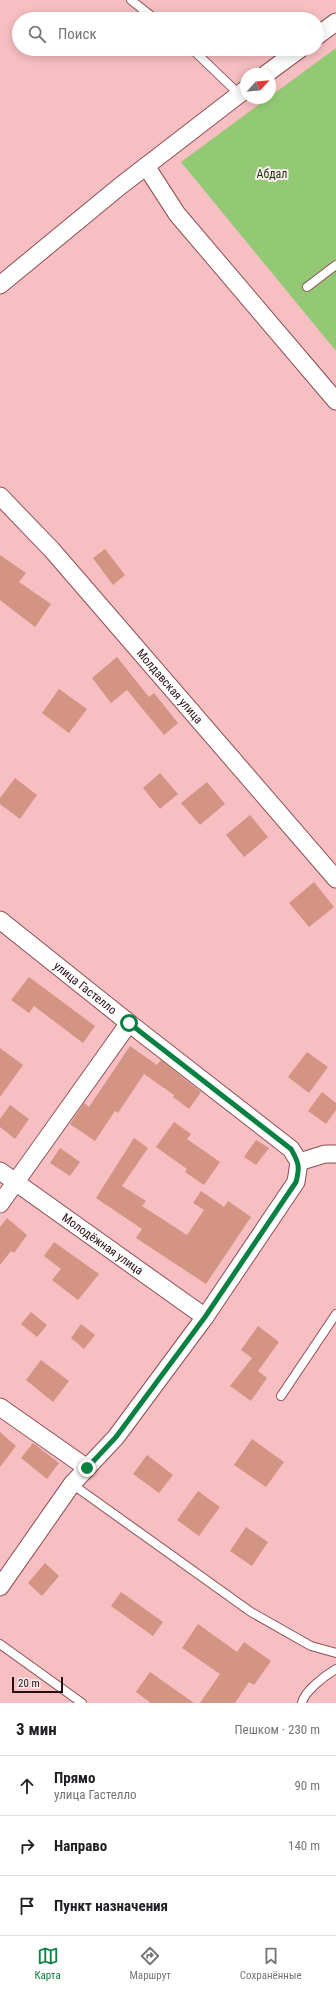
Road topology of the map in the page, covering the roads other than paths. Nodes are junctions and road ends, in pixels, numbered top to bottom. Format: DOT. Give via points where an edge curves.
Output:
graph roads {
  1 [pos="131,0"];
  2 [pos="146,12"];
  3 [pos="336,22"];
  4 [pos="324,31"];
  5 [pos="200,56"];
  6 [pos="290,56"];
  7 [pos="274,68"];
  8 [pos="240,89"];
  9 [pos="240,94"];
  10 [pos="146,166"];
  11 [pos="336,264"];
  12 [pos="0,284"];
  13 [pos="307,287"];
  14 [pos="336,401"];
  15 [pos="0,496"];
  16 [pos="336,879"];
  17 [pos="0,920"];
  18 [pos="129,1023"];
  19 [pos="336,1154"];
  20 [pos="299,1162"];
  21 [pos="0,1171"];
  22 [pos="16,1182"];
  23 [pos="0,1204"];
  24 [pos="336,1314"];
  25 [pos="205,1317"];
  26 [pos="282,1396"];
  27 [pos="0,1407"];
  28 [pos="87,1468"];
  29 [pos="72,1484"];
  30 [pos="0,1587"];
  31 [pos="0,1644"];
  32 [pos="336,1653"];
  33 [pos="336,1669"];
  34 [pos="82,1703"];
  35 [pos="302,1703"];
  1 -- 2 [label="lane"];
  3 -- 4 [label="street"];
  5 -- 8 [label="lane"];
  6 -- 7 [label="street"];
  9 -- 10 [label="street"];
  10 -- 12 [label="street"];
  10 -- 14 [label="street" via="176,214"];
  11 -- 13 [label="lane"];
  15 -- 16 [label="street, Молдавская улица" via="52,550"];
  17 -- 18 [label="street, улица Гастелло"];
  18 -- 20 [label="street, улица Гастелло" via="291,1149"];
  18 -- 22 [label="street"];
  19 -- 20 [label="street" via="325,1154"];
  20 -- 25 [label="street" via="296,1182"];
  21 -- 22 [label="street, Молодёжная улица"];
  22 -- 23 [label="street"];
  22 -- 25 [label="street, Молодёжная улица"];
  24 -- 26 [label="lane"];
  25 -- 28 [label="street" via="116,1437"];
  27 -- 28 [label="street"];
  28 -- 29 [label="street"];
  29 -- 30 [label="street"];
  29 -- 32 [label="lane" via="251,1612 311,1646"];
  31 -- 34 [label="lane"];
  33 -- 35 [label="lane" via="308,1692"];
}
